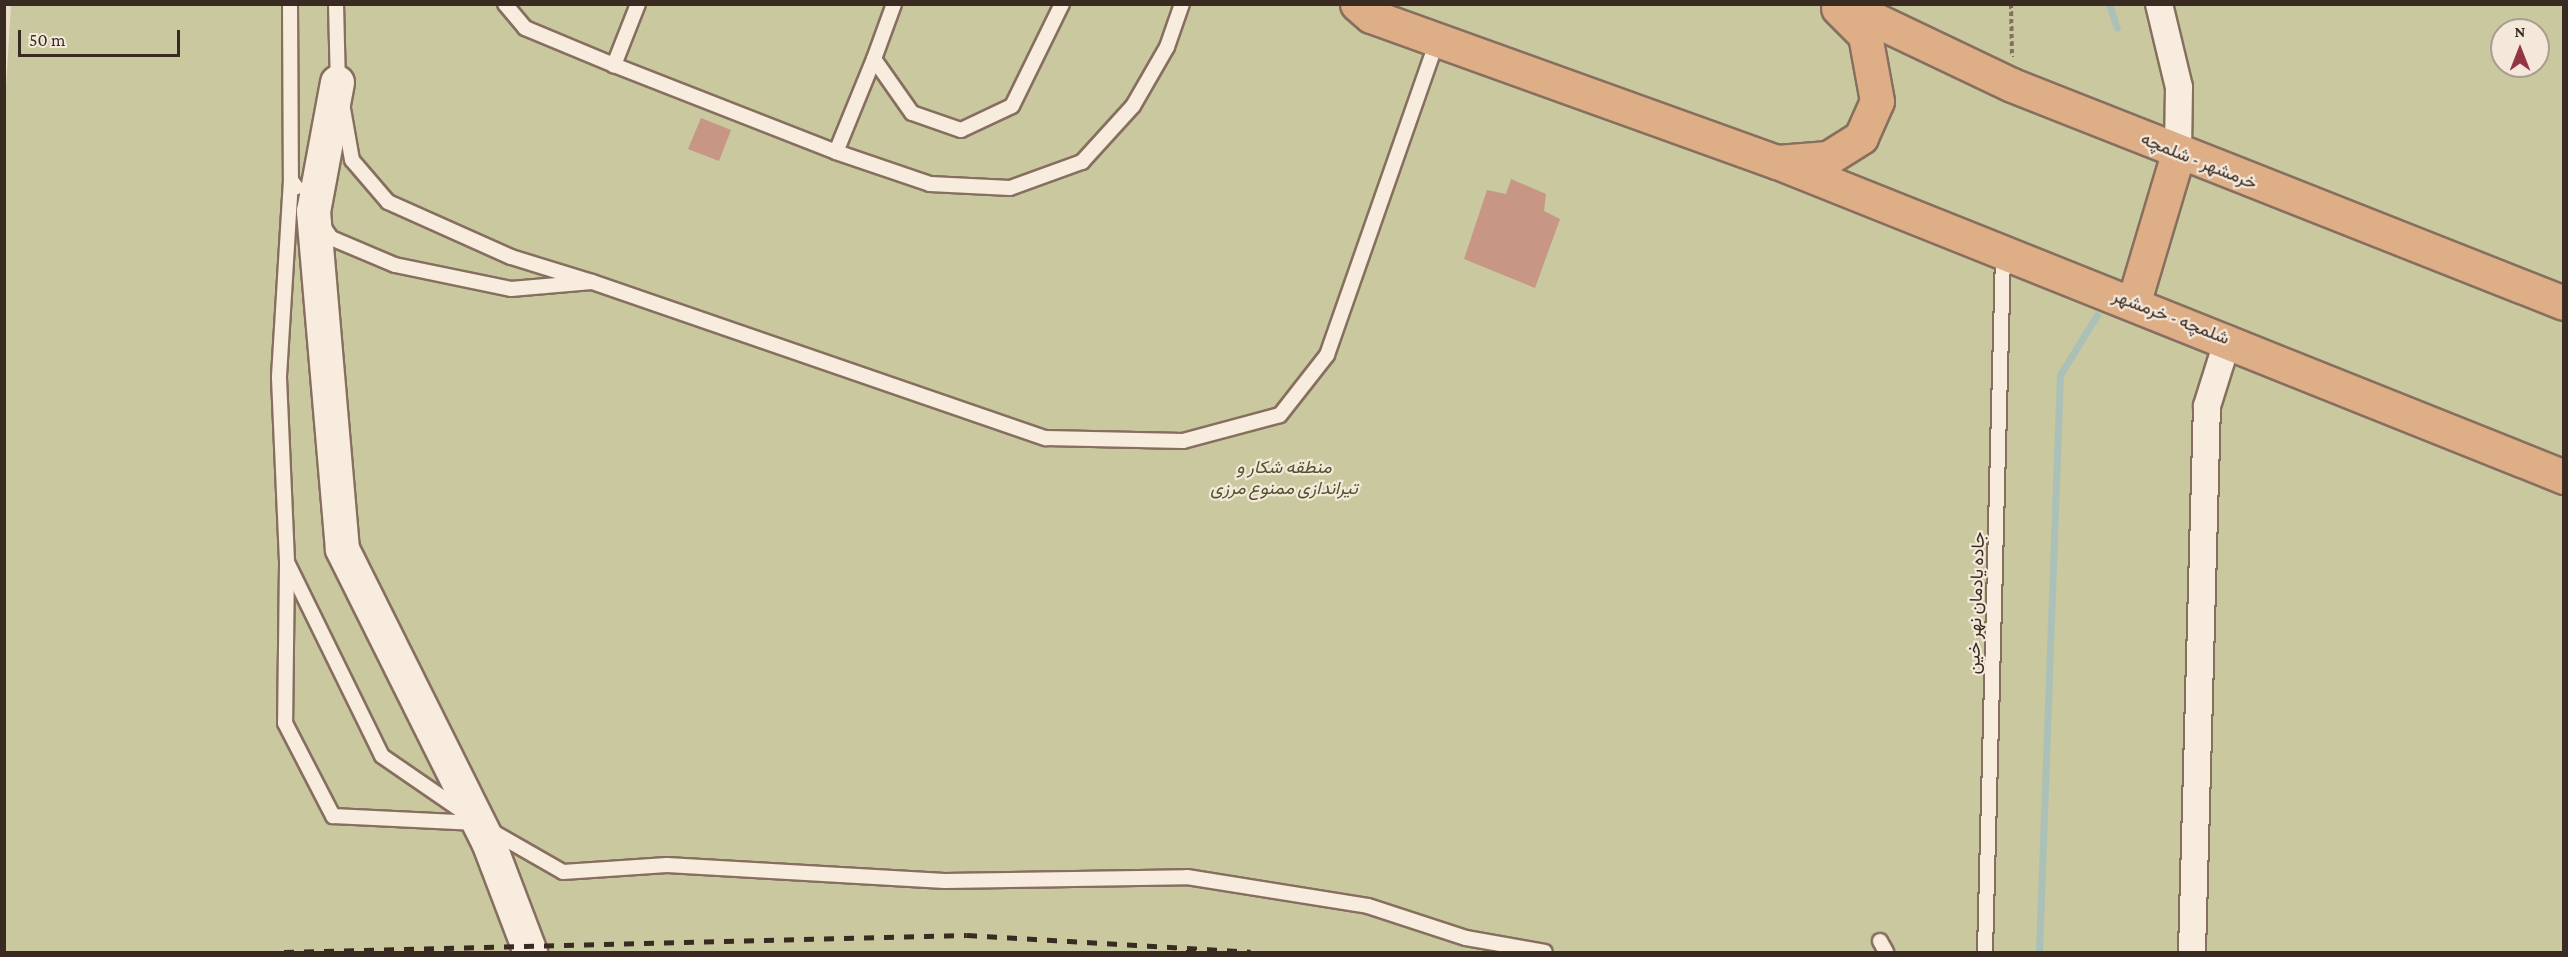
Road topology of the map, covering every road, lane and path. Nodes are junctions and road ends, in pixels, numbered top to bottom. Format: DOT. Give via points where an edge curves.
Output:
graph roads {
  1 [pos="290,4"];
  2 [pos="336,4"];
  3 [pos="505,4"];
  4 [pos="638,4"];
  5 [pos="894,4"];
  6 [pos="1062,4"];
  7 [pos="1182,4"];
  8 [pos="1357,4"];
  9 [pos="1835,4"];
  10 [pos="1842,4"];
  11 [pos="2011,4"];
  12 [pos="2159,4"];
  13 [pos="1437,41"];
  14 [pos="874,59"];
  15 [pos="614,65"];
  16 [pos="337,82"];
  17 [pos="2012,85"];
  18 [pos="836,152"];
  19 [pos="2178,153"];
  20 [pos="1777,162"];
  21 [pos="291,180"];
  22 [pos="313,211"];
  23 [pos="2003,255"];
  24 [pos="592,282"];
  25 [pos="2134,301"];
  26 [pos="2564,303"];
  27 [pos="2228,339"];
  28 [pos="2564,477"];
  29 [pos="287,562"];
  30 [pos="479,823"];
  31 [pos="530,952"];
  32 [pos="1545,952"];
  33 [pos="1985,952"];
  34 [pos="2192,952"];
  1 -- 21 [label="lane"];
  2 -- 16 [label="lane"];
  3 -- 15 [label="lane" via="525,28"];
  4 -- 15 [label="lane"];
  5 -- 14 [label="lane"];
  6 -- 14 [label="lane" via="1012,106 961,130 912,113"];
  7 -- 18 [label="lane" via="1167,47 1134,106 1082,162 1010,188 930,184"];
  8 -- 13 [label="highway, شلمچه - خرمشهر" via="1371,16"];
  9 -- 20 [label="highway" via="1865,35 1877,101 1861,137 1828,158"];
  10 -- 17 [label="highway, خرمشهر - شلمچه"];
  11 -- 17 [label="path"];
  12 -- 19 [label="street" via="2179,87"];
  13 -- 20 [label="highway, شلمچه - خرمشهر"];
  13 -- 24 [label="lane" via="1327,355 1281,415 1183,441 1046,438"];
  14 -- 18 [label="lane"];
  15 -- 18 [label="lane"];
  16 -- 22 [label="main road"];
  16 -- 24 [label="lane" via="352,160 388,202 511,257"];
  17 -- 19 [label="highway, خرمشهر - شلمچه"];
  19 -- 25 [label="highway"];
  19 -- 26 [label="highway, خرمشهر - شلمچه"];
  20 -- 23 [label="highway, شلمچه - خرمشهر"];
  21 -- 22 [label="lane"];
  21 -- 29 [label="lane" via="279,378"];
  22 -- 24 [label="lane" via="332,238 395,265 511,289"];
  22 -- 30 [label="main road" via="342,549"];
  23 -- 25 [label="highway, شلمچه - خرمشهر"];
  23 -- 33 [label="lane, جاده یادمان نهر خین"];
  25 -- 27 [label="highway, شلمچه - خرمشهر"];
  27 -- 28 [label="highway, شلمچه - خرمشهر"];
  27 -- 34 [label="street" via="2207,406"];
  29 -- 30 [label="lane" via="382,756"];
  29 -- 30 [label="lane" via="285,723 333,816"];
  30 -- 31 [label="main road"];
  30 -- 32 [label="lane" via="563,872 667,865 945,881 1187,877 1368,906 1466,938"];
}
